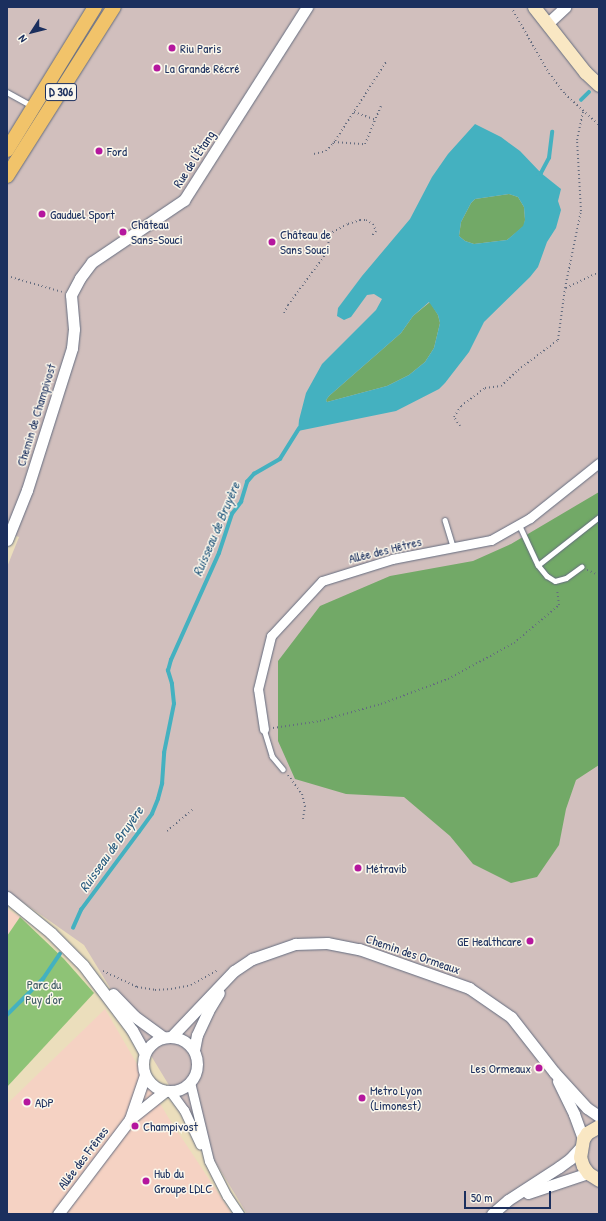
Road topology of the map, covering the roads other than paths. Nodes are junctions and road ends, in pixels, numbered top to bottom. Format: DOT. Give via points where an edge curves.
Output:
graph roads {
  1 [pos="95,7"];
  2 [pos="114,7"];
  3 [pos="307,7"];
  4 [pos="534,7"];
  5 [pos="565,7"];
  6 [pos="547,24"];
  7 [pos="599,85"];
  8 [pos="7,92"];
  9 [pos="33,107"];
  10 [pos="7,150"];
  11 [pos="7,176"];
  12 [pos="71,295"];
  13 [pos="599,463"];
  14 [pos="599,517"];
  15 [pos="445,520"];
  16 [pos="519,524"];
  17 [pos="7,540"];
  18 [pos="453,547"];
  19 [pos="538,565"];
  20 [pos="581,567"];
  21 [pos="264,729"];
  22 [pos="283,769"];
  23 [pos="7,897"];
  24 [pos="234,971"];
  25 [pos="96,972"];
  26 [pos="167,1037"];
  27 [pos="194,1050"];
  28 [pos="145,1053"];
  29 [pos="554,1072"];
  30 [pos="145,1075"];
  31 [pos="190,1082"];
  32 [pos="168,1091"];
  33 [pos="599,1116"];
  34 [pos="130,1119"];
  35 [pos="599,1126"];
  36 [pos="581,1144"];
  37 [pos="209,1161"];
  38 [pos="593,1176"];
  39 [pos="508,1200"];
  40 [pos="58,1214"];
  41 [pos="239,1214"];
  42 [pos="492,1214"];
  1 -- 9 [label="main road, D 306"];
  2 -- 11 [label="main road, D 306"];
  3 -- 12 [label="street, Rue de l'Étang" via="184,200 92,262"];
  4 -- 6 [label="main road"];
  5 -- 6 [label="street"];
  6 -- 7 [label="main road" via="584,72"];
  8 -- 9 [label="lane"];
  9 -- 10 [label="main road, D 306"];
  12 -- 17 [label="street, Chemin de Champivost" via="74,329 72,348 27,490"];
  13 -- 16 [label="street, Allée des Hêtres"];
  14 -- 19 [label="lane"];
  15 -- 18 [label="lane"];
  16 -- 18 [label="street, Allée des Hêtres" via="491,540"];
  16 -- 19 [label="lane"];
  18 -- 21 [label="street, Allée des Hêtres" via="392,559 322,581 271,636 258,689"];
  19 -- 20 [label="lane" via="547,576 556,581 566,578"];
  21 -- 22 [label="lane" via="272,756"];
  23 -- 25 [label="street"];
  24 -- 26 [label="street, Chemin des Ormeaux"];
  24 -- 27 [label="street, Chemin des Ormeaux" via="208,1010"];
  24 -- 29 [label="street, Chemin des Ormeaux" via="252,959 295,944 327,943 359,949 469,988 511,1017"];
  25 -- 26 [label="street" via="134,1016"];
  25 -- 28 [label="street"];
  26 -- 27 [label="street" via="181,1038"];
  26 -- 28 [label="street" via="149,1046"];
  27 -- 31 [label="street" via="197,1067"];
  28 -- 30 [label="street"];
  29 -- 33 [label="street, Chemin des Ormeaux" via="587,1108"];
  29 -- 36 [label="street, Chemin des Ormeaux" via="574,1114"];
  30 -- 32 [label="street" via="150,1082"];
  30 -- 34 [label="street, Allée des Frênes"];
  31 -- 32 [label="street" via="184,1087"];
  31 -- 37 [label="street"];
  32 -- 34 [label="street, Allée des Frênes"];
  32 -- 37 [label="street" via="184,1110"];
  34 -- 40 [label="street, Allée des Frênes"];
  35 -- 36 [label="main road" via="588,1133"];
  36 -- 38 [label="main road" via="582,1166"];
  36 -- 39 [label="street" via="570,1159 557,1169"];
  37 -- 41 [label="street"];
  38 -- 39 [label="street"];
  39 -- 42 [label="street"];
}
